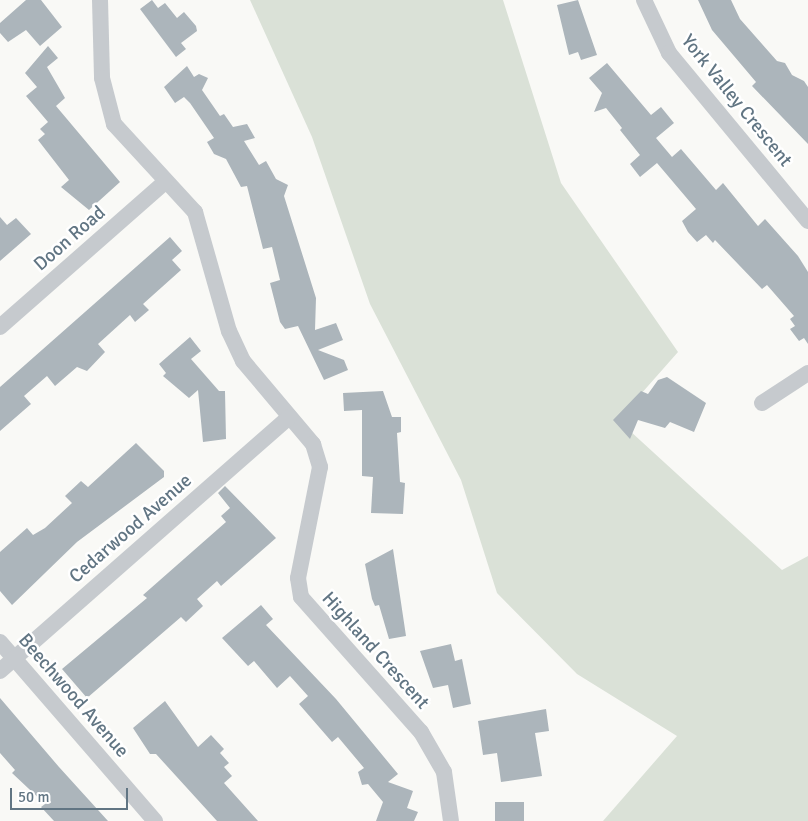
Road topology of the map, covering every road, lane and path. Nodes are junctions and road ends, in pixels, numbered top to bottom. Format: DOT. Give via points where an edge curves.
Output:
graph roads {
  1 [pos="100,0"];
  2 [pos="644,0"];
  3 [pos="165,182"];
  4 [pos="808,221"];
  5 [pos="0,327"];
  6 [pos="808,373"];
  7 [pos="762,403"];
  8 [pos="289,417"];
  9 [pos="0,642"];
  10 [pos="15,659"];
  11 [pos="0,671"];
  12 [pos="156,821"];
  13 [pos="451,821"];
  1 -- 3 [label="street, Highland Crescent" via="102,78 107,110 125,138"];
  2 -- 4 [label="street, York Valley Crescent" via="669,53"];
  3 -- 5 [label="street, Doon Road"];
  3 -- 8 [label="street, Highland Crescent" via="195,212 229,331 243,361"];
  6 -- 7 [label="street"];
  8 -- 10 [label="street, Cedarwood Avenue"];
  8 -- 13 [label="street, Highland Crescent" via="313,444 320,467 298,578 301,597 421,732 444,772"];
  9 -- 10 [label="street, Beechwood Avenue"];
  10 -- 11 [label="street, Cedarwood Avenue"];
  10 -- 12 [label="street, Beechwood Avenue"];
}
